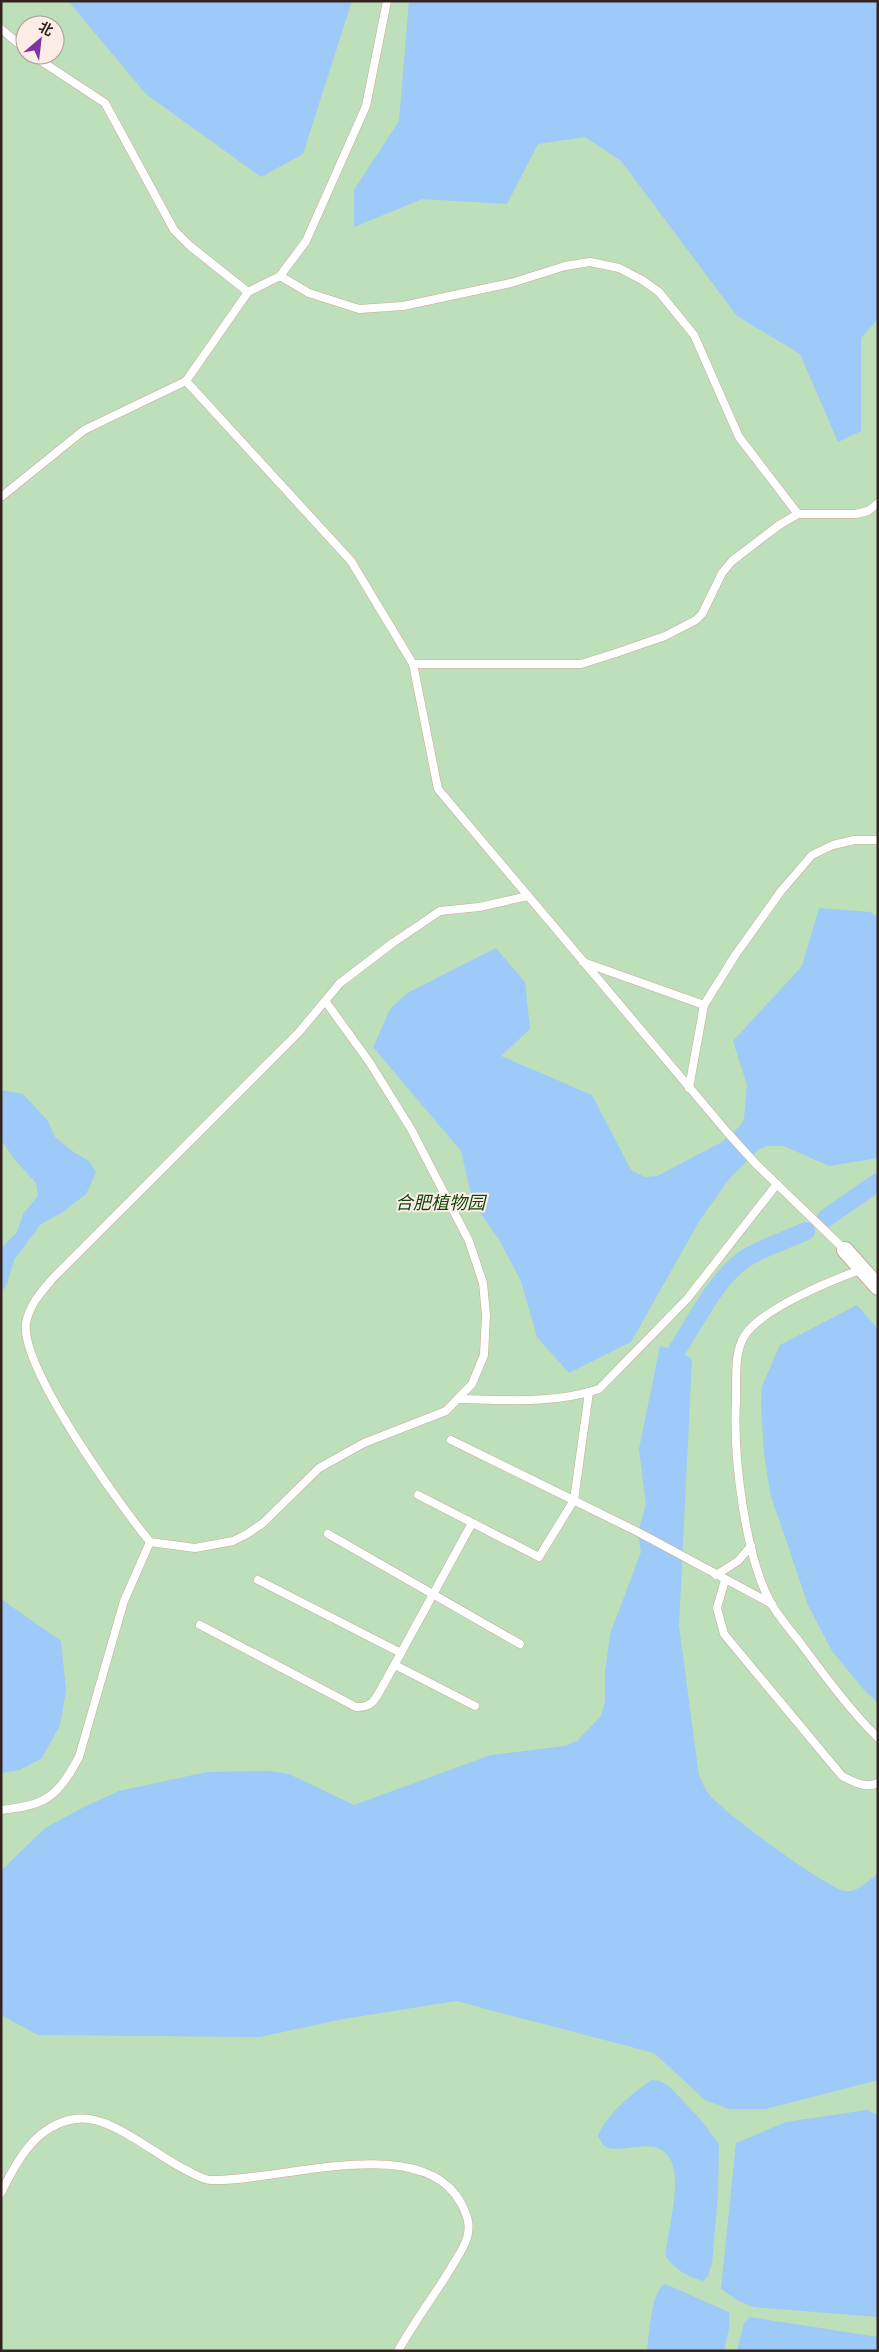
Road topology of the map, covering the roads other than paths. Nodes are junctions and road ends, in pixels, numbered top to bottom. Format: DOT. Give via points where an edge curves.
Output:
graph roads {
  1 [pos="387,1"];
  2 [pos="1,29"];
  3 [pos="15,41"];
  4 [pos="47,65"];
  5 [pos="280,276"];
  6 [pos="248,292"];
  7 [pos="186,381"];
  8 [pos="1,497"];
  9 [pos="878,503"];
  10 [pos="798,514"];
  11 [pos="413,664"];
  12 [pos="878,840"];
  13 [pos="528,896"];
  14 [pos="583,962"];
  15 [pos="326,1002"];
  16 [pos="704,1005"];
  17 [pos="689,1088"];
  18 [pos="777,1184"];
  19 [pos="845,1250"];
  20 [pos="863,1269"];
  21 [pos="878,1287"];
  22 [pos="588,1392"];
  23 [pos="460,1399"];
  24 [pos="452,1440"];
  25 [pos="418,1495"];
  26 [pos="574,1500"];
  27 [pos="472,1523"];
  28 [pos="328,1534"];
  29 [pos="150,1542"];
  30 [pos="751,1546"];
  31 [pos="716,1575"];
  32 [pos="258,1580"];
  33 [pos="725,1580"];
  34 [pos="433,1596"];
  35 [pos="772,1604"];
  36 [pos="200,1625"];
  37 [pos="520,1644"];
  38 [pos="401,1653"];
  39 [pos="395,1665"];
  40 [pos="475,1706"];
  41 [pos="878,1738"];
  42 [pos="878,1784"];
  43 [pos="1,1810"];
  44 [pos="1,2193"];
  45 [pos="398,2351"];
  1 -- 5 [label="lane" via="366,106 306,242"];
  2 -- 3 [label="lane"];
  4 -- 6 [label="lane" via="105,103 174,230"];
  5 -- 6 [label="lane"];
  5 -- 10 [label="lane" via="309,293 359,310 403,306 510,283 573,264 590,262 619,268 659,292 694,335 739,437"];
  6 -- 7 [label="lane"];
  7 -- 8 [label="lane" via="84,430"];
  7 -- 11 [label="lane" via="351,561"];
  9 -- 10 [label="lane" via="868,511 856,514"];
  10 -- 11 [label="lane" via="779,524 732,561 722,573 702,614 688,626 665,636 581,664"];
  11 -- 13 [label="lane" via="438,789"];
  12 -- 16 [label="lane" via="854,840 812,855 781,890"];
  13 -- 14 [label="lane"];
  13 -- 15 [label="lane" via="440,911 340,984"];
  14 -- 16 [label="lane"];
  14 -- 17 [label="lane"];
  15 -- 23 [label="lane" via="370,1063 411,1129 469,1241 483,1283 486,1315 484,1355 472,1384"];
  15 -- 29 [label="lane" via="54,1278 38,1296 29,1313 26,1339 43,1381 96,1470"];
  16 -- 17 [label="lane"];
  17 -- 18 [label="lane"];
  18 -- 19 [label="lane"];
  18 -- 22 [label="lane" via="687,1299 606,1383"];
  19 -- 20 [label="street"];
  20 -- 21 [label="street"];
  20 -- 30 [label="lane" via="822,1285 769,1314 748,1331 741,1344 735,1416 737,1463"];
  22 -- 23 [label="lane" via="543,1400"];
  22 -- 26 [label="lane"];
  23 -- 29 [label="lane" via="446,1411 364,1443 318,1468 263,1523 233,1541 195,1548"];
  24 -- 26 [label="lane"];
  25 -- 27 [label="lane"];
  26 -- 27 [label="lane" via="539,1557"];
  26 -- 31 [label="lane"];
  27 -- 34 [label="lane"];
  28 -- 34 [label="lane"];
  29 -- 43 [label="lane" via="124,1601 76,1763 64,1783 49,1798 26,1807"];
  30 -- 31 [label="lane" via="738,1561"];
  30 -- 35 [label="lane"];
  31 -- 33 [label="lane"];
  32 -- 38 [label="lane"];
  33 -- 35 [label="lane"];
  33 -- 42 [label="lane" via="717,1608 724,1634 842,1776 859,1785"];
  34 -- 37 [label="lane"];
  34 -- 38 [label="lane"];
  35 -- 41 [label="lane" via="818,1668"];
  36 -- 39 [label="lane" via="356,1707 367,1707 374,1702"];
  38 -- 39 [label="lane"];
  39 -- 40 [label="lane"];
  44 -- 45 [label="lane" via="14,2166 30,2145 50,2127 77,2119 112,2124 177,2166 208,2180 356,2165 397,2165 432,2175 452,2191 465,2210 469,2218 467,2239"];
}
